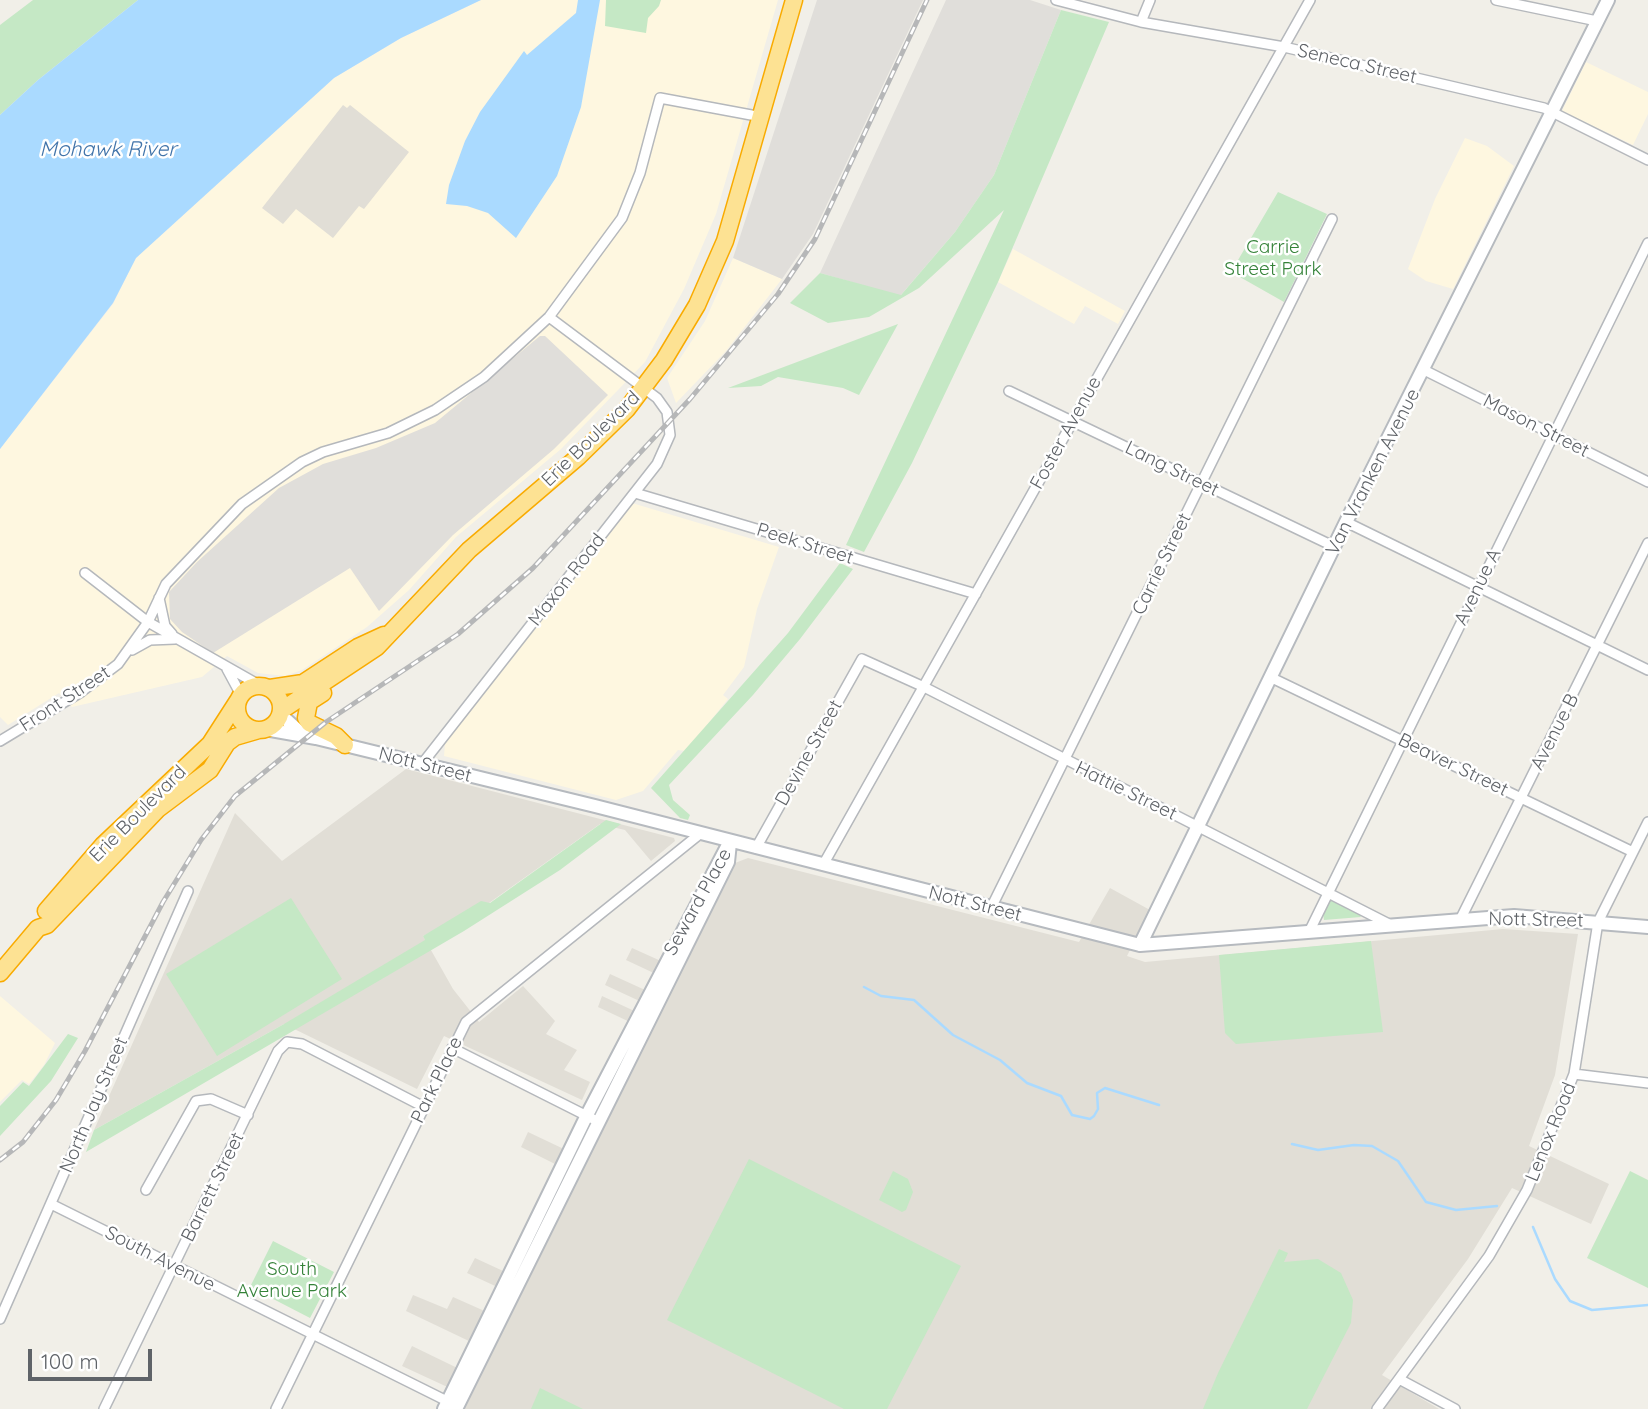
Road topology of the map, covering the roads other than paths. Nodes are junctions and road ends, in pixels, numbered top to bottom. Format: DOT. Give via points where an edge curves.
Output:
graph roads {
  1 [pos="794,0"];
  2 [pos="1056,0"];
  3 [pos="1150,0"];
  4 [pos="1310,0"];
  5 [pos="1496,0"];
  6 [pos="1608,0"];
  7 [pos="1597,21"];
  8 [pos="1141,22"];
  9 [pos="1284,47"];
  10 [pos="1552,112"];
  11 [pos="762,117"];
  12 [pos="1648,160"];
  13 [pos="1332,219"];
  14 [pos="1648,243"];
  15 [pos="549,317"];
  16 [pos="1424,370"];
  17 [pos="644,388"];
  18 [pos="1009,390"];
  19 [pos="1073,420"];
  20 [pos="1553,435"];
  21 [pos="1648,482"];
  22 [pos="1201,485"];
  23 [pos="635,493"];
  24 [pos="1346,522"];
  25 [pos="1648,543"];
  26 [pos="1335,547"];
  27 [pos="85,573"];
  28 [pos="1478,587"];
  29 [pos="976,594"];
  30 [pos="159,597"];
  31 [pos="148,622"];
  32 [pos="387,634"];
  33 [pos="177,639"];
  34 [pos="1598,645"];
  35 [pos="127,653"];
  36 [pos="862,659"];
  37 [pos="227,669"];
  38 [pos="1648,670"];
  39 [pos="1272,678"];
  40 [pos="330,680"];
  41 [pos="264,687"];
  42 [pos="923,687"];
  43 [pos="240,697"];
  44 [pos="281,713"];
  45 [pos="262,730"];
  46 [pos="316,738"];
  47 [pos="1402,740"];
  48 [pos="0,741"];
  49 [pos="345,746"];
  50 [pos="1064,760"];
  51 [pos="422,764"];
  52 [pos="1521,798"];
  53 [pos="1648,822"];
  54 [pos="1199,827"];
  55 [pos="701,833"];
  56 [pos="730,841"];
  57 [pos="756,848"];
  58 [pos="1633,852"];
  59 [pos="823,866"];
  60 [pos="188,891"];
  61 [pos="1327,892"];
  62 [pos="991,908"];
  63 [pos="1460,920"];
  64 [pos="1598,922"];
  65 [pos="1390,925"];
  66 [pos="1648,926"];
  67 [pos="38,928"];
  68 [pos="1309,932"];
  69 [pos="1140,945"];
  70 [pos="0,973"];
  71 [pos="452,1048"];
  72 [pos="1574,1074"];
  73 [pos="1648,1083"];
  74 [pos="424,1107"];
  75 [pos="248,1115"];
  76 [pos="587,1115"];
  77 [pos="599,1122"];
  78 [pos="146,1191"];
  79 [pos="51,1204"];
  80 [pos="173,1268"];
  81 [pos="0,1319"];
  82 [pos="313,1334"];
  83 [pos="1399,1379"];
  84 [pos="451,1407"];
  85 [pos="104,1409"];
  86 [pos="276,1409"];
  87 [pos="1377,1409"];
  88 [pos="1455,1409"];
  1 -- 11 [label="highway, Erie Boulevard"];
  2 -- 8 [label="street, Seneca Street"];
  3 -- 8 [label="street"];
  4 -- 9 [label="street, Foster Avenue"];
  5 -- 7 [label="street"];
  6 -- 7 [label="street, Van Vranken Avenue"];
  7 -- 10 [label="street, Van Vranken Avenue"];
  8 -- 9 [label="street, Seneca Street"];
  9 -- 10 [label="street, Seneca Street"];
  9 -- 19 [label="street, Foster Avenue"];
  10 -- 12 [label="street, Seneca Street"];
  10 -- 16 [label="street, Van Vranken Avenue"];
  11 -- 15 [label="street, Front Street" via="660,98 640,173 622,218"];
  11 -- 17 [label="highway, Erie Boulevard" via="710,278 681,334"];
  13 -- 22 [label="street, Carrie Street"];
  14 -- 20 [label="street, Avenue A"];
  15 -- 17 [label="street, Maxon Road"];
  15 -- 30 [label="street, Front Street" via="484,377 435,410 388,433 302,462 243,504 194,552"];
  16 -- 20 [label="street, Mason Street"];
  16 -- 24 [label="street, Van Vranken Avenue"];
  17 -- 23 [label="street, Maxon Road" via="667,412 670,435 666,450"];
  17 -- 32 [label="highway, Erie Boulevard" via="578,457 468,550"];
  18 -- 19 [label="street, Lang Street"];
  19 -- 22 [label="street, Lang Street"];
  19 -- 29 [label="street, Foster Avenue"];
  20 -- 21 [label="street, Mason Street"];
  20 -- 28 [label="street, Avenue A"];
  22 -- 26 [label="street, Lang Street"];
  22 -- 50 [label="street, Carrie Street"];
  23 -- 29 [label="street, Peek Street"];
  23 -- 51 [label="street, Maxon Road"];
  24 -- 26 [label="street, Van Vranken Avenue"];
  24 -- 28 [label="street"];
  25 -- 34 [label="street, Avenue B"];
  26 -- 39 [label="street, Van Vranken Avenue"];
  27 -- 31 [label="street"];
  28 -- 34 [label="street"];
  28 -- 47 [label="street, Avenue A"];
  29 -- 42 [label="street, Foster Avenue"];
  30 -- 31 [label="street, Front Street"];
  30 -- 33 [label="street" via="165,626"];
  31 -- 33 [label="street"];
  31 -- 35 [label="street, Front Street"];
  32 -- 40 [label="highway, Erie Boulevard" via="360,661"];
  32 -- 41 [label="highway, Erie Boulevard" via="303,683"];
  33 -- 35 [label="street, Front Street" via="150,640"];
  33 -- 37 [label="street"];
  34 -- 38 [label="street"];
  34 -- 52 [label="street, Avenue B"];
  35 -- 48 [label="street, Front Street" via="100,679"];
  36 -- 42 [label="street, Hattie Street"];
  36 -- 57 [label="street, Devine Street"];
  37 -- 41 [label="street"];
  37 -- 43 [label="street"];
  39 -- 47 [label="street, Beaver Street"];
  39 -- 54 [label="street, Van Vranken Avenue"];
  40 -- 44 [label="highway, Erie Boulevard"];
  40 -- 49 [label="highway" via="328,690 309,702 306,718"];
  41 -- 43 [label="highway" via="247,689"];
  41 -- 44 [label="highway" via="279,697"];
  42 -- 50 [label="street, Hattie Street"];
  42 -- 59 [label="street, Foster Avenue"];
  43 -- 45 [label="highway" via="239,717 247,726"];
  43 -- 67 [label="highway, Erie Boulevard" via="210,744 103,845 40,919"];
  44 -- 45 [label="highway"];
  44 -- 46 [label="street, Nott Street" via="300,733"];
  45 -- 46 [label="street, Nott Street"];
  45 -- 67 [label="highway, Erie Boulevard" via="227,743 210,770 158,809 47,925"];
  46 -- 49 [label="street, Nott Street"];
  47 -- 52 [label="street, Beaver Street"];
  47 -- 61 [label="street, Avenue A"];
  49 -- 51 [label="street, Nott Street"];
  50 -- 54 [label="street, Hattie Street"];
  50 -- 62 [label="street, Carrie Street"];
  51 -- 55 [label="street, Nott Street"];
  52 -- 58 [label="street, Beaver Street"];
  52 -- 63 [label="street, Avenue B"];
  53 -- 58 [label="street, Lenox Road"];
  54 -- 61 [label="street, Hattie Street"];
  54 -- 69 [label="street, Van Vranken Avenue"];
  55 -- 56 [label="street, Nott Street"];
  55 -- 71 [label="street, Park Place" via="467,1022"];
  56 -- 57 [label="street, Nott Street"];
  56 -- 76 [label="street, Seward Place"];
  56 -- 77 [label="street, Seward Place" via="728,862"];
  57 -- 59 [label="street, Nott Street"];
  58 -- 64 [label="street, Lenox Road"];
  59 -- 62 [label="street, Nott Street"];
  60 -- 79 [label="street, North Jay Street"];
  61 -- 65 [label="street, Hattie Street"];
  61 -- 68 [label="street, Avenue A"];
  62 -- 69 [label="street, Nott Street"];
  63 -- 64 [label="street, Nott Street" via="1514,916"];
  63 -- 65 [label="street, Nott Street"];
  64 -- 66 [label="street, Nott Street"];
  64 -- 72 [label="street, Lenox Road"];
  65 -- 68 [label="street, Nott Street"];
  67 -- 70 [label="highway, Erie Boulevard"];
  68 -- 69 [label="street, Nott Street"];
  71 -- 74 [label="street, Park Place"];
  71 -- 76 [label="street"];
  72 -- 73 [label="street"];
  72 -- 83 [label="street, Lenox Road" via="1528,1190 1489,1256"];
  74 -- 75 [label="street, Barrett Street" via="302,1044 287,1042 278,1051"];
  74 -- 82 [label="street, Park Place"];
  75 -- 78 [label="street" via="211,1099 196,1101"];
  75 -- 80 [label="street, Barrett Street"];
  76 -- 77 [label="street"];
  76 -- 84 [label="street, Seward Place"];
  77 -- 84 [label="street, Seward Place"];
  79 -- 80 [label="street, South Avenue"];
  79 -- 81 [label="street, North Jay Street"];
  80 -- 82 [label="street, South Avenue"];
  80 -- 85 [label="street, Barrett Street"];
  82 -- 84 [label="street, South Avenue"];
  82 -- 86 [label="street, Park Place"];
  83 -- 87 [label="street, Lenox Road"];
  83 -- 88 [label="street"];
}
